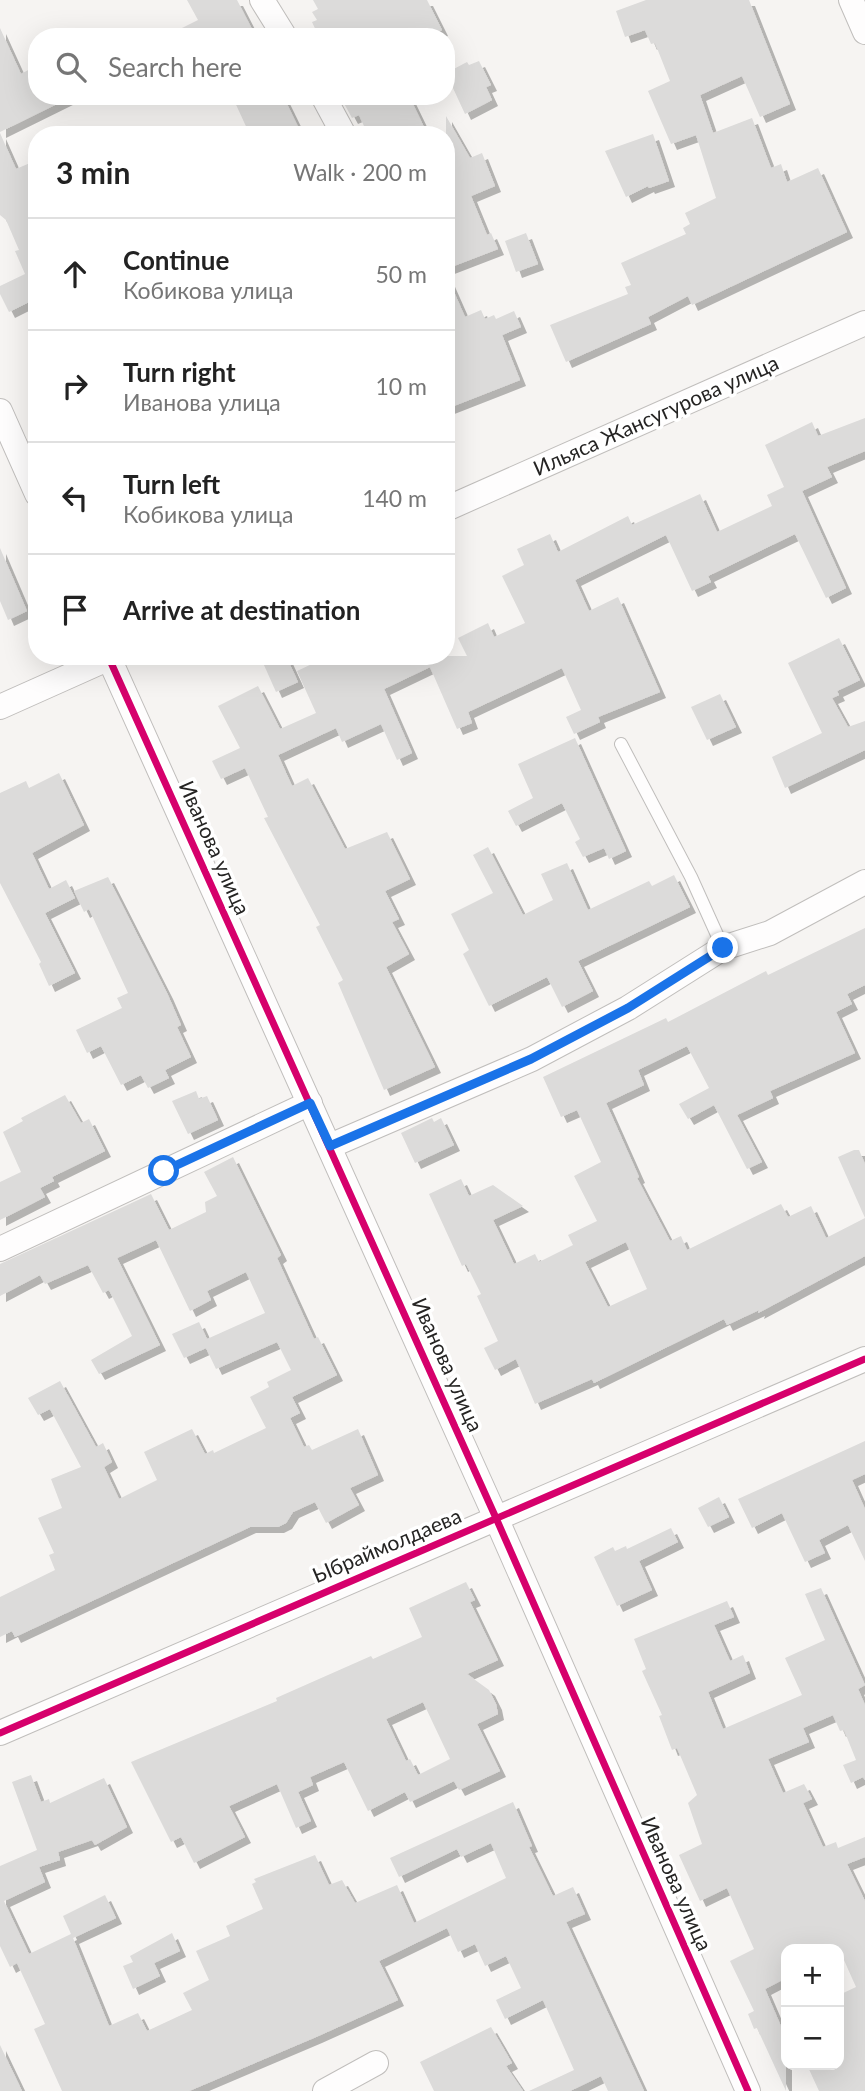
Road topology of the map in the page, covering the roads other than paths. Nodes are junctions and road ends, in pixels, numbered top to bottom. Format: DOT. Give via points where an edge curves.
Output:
graph roads {
  1 [pos="262,0"];
  2 [pos="851,0"];
  3 [pos="279,28"];
  4 [pos="865,32"];
  5 [pos="328,105"];
  6 [pos="339,126"];
  7 [pos="865,323"];
  8 [pos="0,411"];
  9 [pos="28,474"];
  10 [pos="455,505"];
  11 [pos="93,665"];
  12 [pos="115,665"];
  13 [pos="0,707"];
  14 [pos="621,744"];
  15 [pos="865,882"];
  16 [pos="723,948"];
  17 [pos="310,1103"];
  18 [pos="330,1146"];
  19 [pos="0,1249"];
  20 [pos="865,1359"];
  21 [pos="496,1518"];
  22 [pos="0,1733"];
  23 [pos="376,2063"];
  24 [pos="325,2091"];
  25 [pos="748,2091"];
  1 -- 3 [label="street"];
  2 -- 4 [label="street"];
  5 -- 6 [label="street"];
  7 -- 10 [label="street, Ильяса Жансугурова улица"];
  8 -- 9 [label="street"];
  11 -- 13 [label="street"];
  12 -- 17 [label="street, Иванова улица"];
  14 -- 16 [label="lane"];
  15 -- 16 [label="street" via="770,933"];
  16 -- 18 [label="street" via="628,1008 531,1059"];
  17 -- 18 [label="street, Иванова улица"];
  17 -- 19 [label="street"];
  18 -- 21 [label="street, Иванова улица"];
  20 -- 21 [label="street, Ыбраймолдаева"];
  21 -- 22 [label="street, Ыбраймолдаева"];
  21 -- 25 [label="street, Иванова улица"];
  23 -- 24 [label="street"];
}
